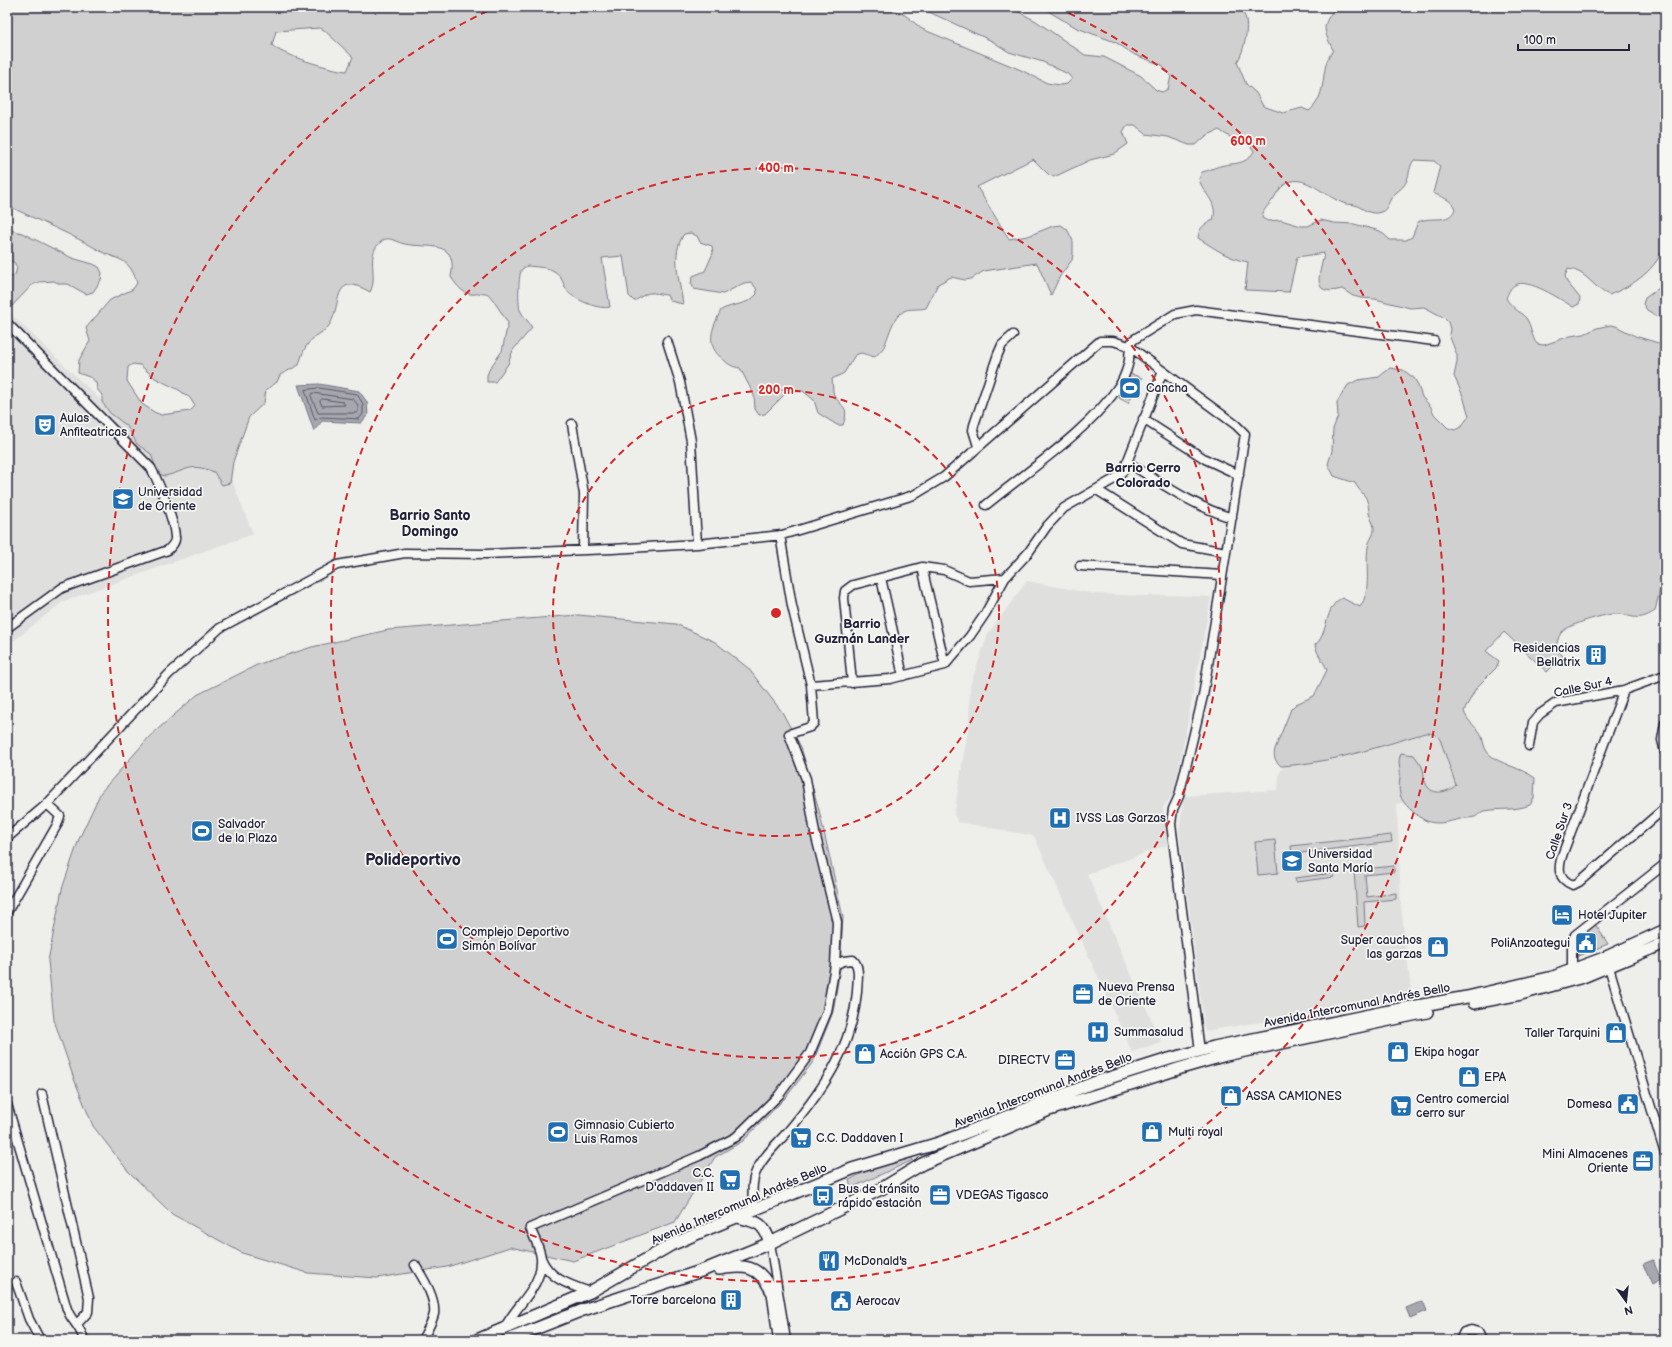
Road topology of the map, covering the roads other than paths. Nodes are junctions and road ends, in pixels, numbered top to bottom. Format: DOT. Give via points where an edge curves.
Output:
graph roads {
  1 [pos="7,323"];
  2 [pos="1013,335"];
  3 [pos="667,340"];
  4 [pos="1434,341"];
  5 [pos="1129,346"];
  6 [pos="1163,371"];
  7 [pos="1142,419"];
  8 [pos="572,424"];
  9 [pos="978,446"];
  10 [pos="1127,462"];
  11 [pos="1238,475"];
  12 [pos="1097,490"];
  13 [pos="986,505"];
  14 [pos="1232,518"];
  15 [pos="780,535"];
  16 [pos="696,544"];
  17 [pos="583,549"];
  18 [pos="1226,552"];
  19 [pos="1080,566"];
  20 [pos="922,567"];
  21 [pos="1222,575"];
  22 [pos="881,578"];
  23 [pos="1005,578"];
  24 [pos="7,628"];
  25 [pos="945,665"];
  26 [pos="1665,675"];
  27 [pos="904,676"];
  28 [pos="852,683"];
  29 [pos="811,686"];
  30 [pos="1624,690"];
  31 [pos="1665,723"];
  32 [pos="1529,746"];
  33 [pos="1665,752"];
  34 [pos="47,804"];
  35 [pos="1665,808"];
  36 [pos="7,838"];
  37 [pos="1665,864"];
  38 [pos="7,912"];
  39 [pos="1665,930"];
  40 [pos="1665,943"];
  41 [pos="835,964"];
  42 [pos="1609,967"];
  43 [pos="1572,971"];
  44 [pos="1200,1051"];
  45 [pos="42,1094"];
  46 [pos="7,1104"];
  47 [pos="1665,1154"];
  48 [pos="754,1210"];
  49 [pos="738,1217"];
  50 [pos="770,1243"];
  51 [pos="541,1258"];
  52 [pos="415,1265"];
  53 [pos="704,1270"];
  54 [pos="16,1282"];
  55 [pos="771,1290"];
  56 [pos="590,1292"];
  57 [pos="78,1323"];
  58 [pos="504,1328"];
  59 [pos="40,1340"];
  60 [pos="84,1340"];
  61 [pos="422,1340"];
  62 [pos="477,1340"];
  63 [pos="507,1340"];
  64 [pos="778,1340"];
  65 [pos="786,1340"];
  66 [pos="1460,1340"];
  67 [pos="1482,1340"];
  1 -- 24 [label="street" via="151,468 163,495 176,537 168,550 62,588"];
  2 -- 9 [label="street" via="1002,345 998,354 974,425"];
  3 -- 16 [label="street" via="680,382 691,441"];
  4 -- 5 [label="street" via="1196,310 1175,314 1138,335"];
  5 -- 6 [label="street"];
  5 -- 9 [label="street" via="1113,341 1100,341"];
  5 -- 13 [label="street" via="1129,361 1122,380 1108,401 1089,421"];
  6 -- 7 [label="street"];
  6 -- 11 [label="street" via="1245,434"];
  7 -- 10 [label="street"];
  7 -- 11 [label="street" via="1205,459"];
  8 -- 17 [label="street" via="584,494"];
  9 -- 15 [label="street" via="944,478 914,495"];
  10 -- 12 [label="street" via="1124,470 1116,478"];
  10 -- 14 [label="street" via="1186,499"];
  11 -- 14 [label="street"];
  12 -- 18 [label="street" via="1182,544"];
  12 -- 23 [label="street" via="1064,508"];
  14 -- 18 [label="street"];
  15 -- 16 [label="street"];
  15 -- 29 [label="street" via="792,606"];
  16 -- 17 [label="street" via="612,550"];
  17 -- 34 [label="street" via="486,554 405,553 337,565 220,628 169,674"];
  18 -- 21 [label="street"];
  19 -- 21 [label="street"];
  20 -- 22 [label="street"];
  20 -- 23 [label="street" via="944,570 969,581"];
  20 -- 25 [label="street"];
  21 -- 44 [label="street" via="1203,696 1171,824"];
  22 -- 27 [label="street"];
  22 -- 28 [label="street" via="845,591"];
  23 -- 25 [label="street" via="974,630"];
  25 -- 27 [label="street"];
  26 -- 30 [label="street, Calle Sur 4"];
  27 -- 28 [label="street"];
  28 -- 29 [label="street"];
  29 -- 41 [label="street" via="814,723 789,734 806,779 837,922"];
  30 -- 32 [label="street, Calle Sur 4" via="1556,703 1533,722"];
  30 -- 35 [label="street, Calle Sur 3" via="1563,853 1558,868 1561,876 1573,885 1579,882"];
  31 -- 33 [label="street" via="1662,740"];
  34 -- 36 [label="street"];
  34 -- 38 [label="street" via="60,816 57,825"];
  37 -- 43 [label="street" via="1575,935 1572,942"];
  39 -- 43 [label="main road, Avenida Intercomunal Andrés Bello"];
  40 -- 42 [label="main road, Avenida Intercomunal Andrés Bello"];
  41 -- 48 [label="street" via="853,960 857,964 856,1005 849,1035 838,1063 797,1121 759,1166 753,1179"];
  41 -- 51 [label="street" via="827,1012 810,1053 779,1096 736,1137 722,1145 530,1228"];
  42 -- 47 [label="street"];
  42 -- 50 [label="main road, Avenida Intercomunal Andrés Bello" via="1521,994 1370,1023 1226,1055 1049,1110 922,1164 881,1189"];
  43 -- 44 [label="main road, Avenida Intercomunal Andrés Bello" via="1467,997"];
  44 -- 48 [label="main road, Avenida Intercomunal Andrés Bello" via="1093,1083 939,1144 852,1169"];
  45 -- 57 [label="street" via="89,1298 88,1312"];
  46 -- 57 [label="street" via="66,1309 71,1318"];
  48 -- 49 [label="main road, Avenida Intercomunal Andrés Bello"];
  49 -- 50 [label="main road" via="754,1221 766,1229"];
  49 -- 56 [label="main road, Avenida Intercomunal Andrés Bello" via="671,1245"];
  50 -- 53 [label="main road, Avenida Intercomunal Andrés Bello"];
  50 -- 65 [label="street"];
  51 -- 56 [label="street" via="552,1275 569,1285"];
  51 -- 58 [label="street" via="536,1284"];
  52 -- 61 [label="street" via="434,1308 434,1316"];
  53 -- 55 [label="main road" via="742,1266 754,1268"];
  53 -- 63 [label="main road, Avenida Intercomunal Andrés Bello" via="583,1310"];
  54 -- 59 [label="street"];
  55 -- 64 [label="street"];
  56 -- 58 [label="main road, Avenida Intercomunal Andrés Bello"];
  57 -- 60 [label="street"];
  58 -- 62 [label="main road, Avenida Intercomunal Andrés Bello"];
  66 -- 67 [label="street" via="1464,1332 1471,1330 1478,1332"];
}
